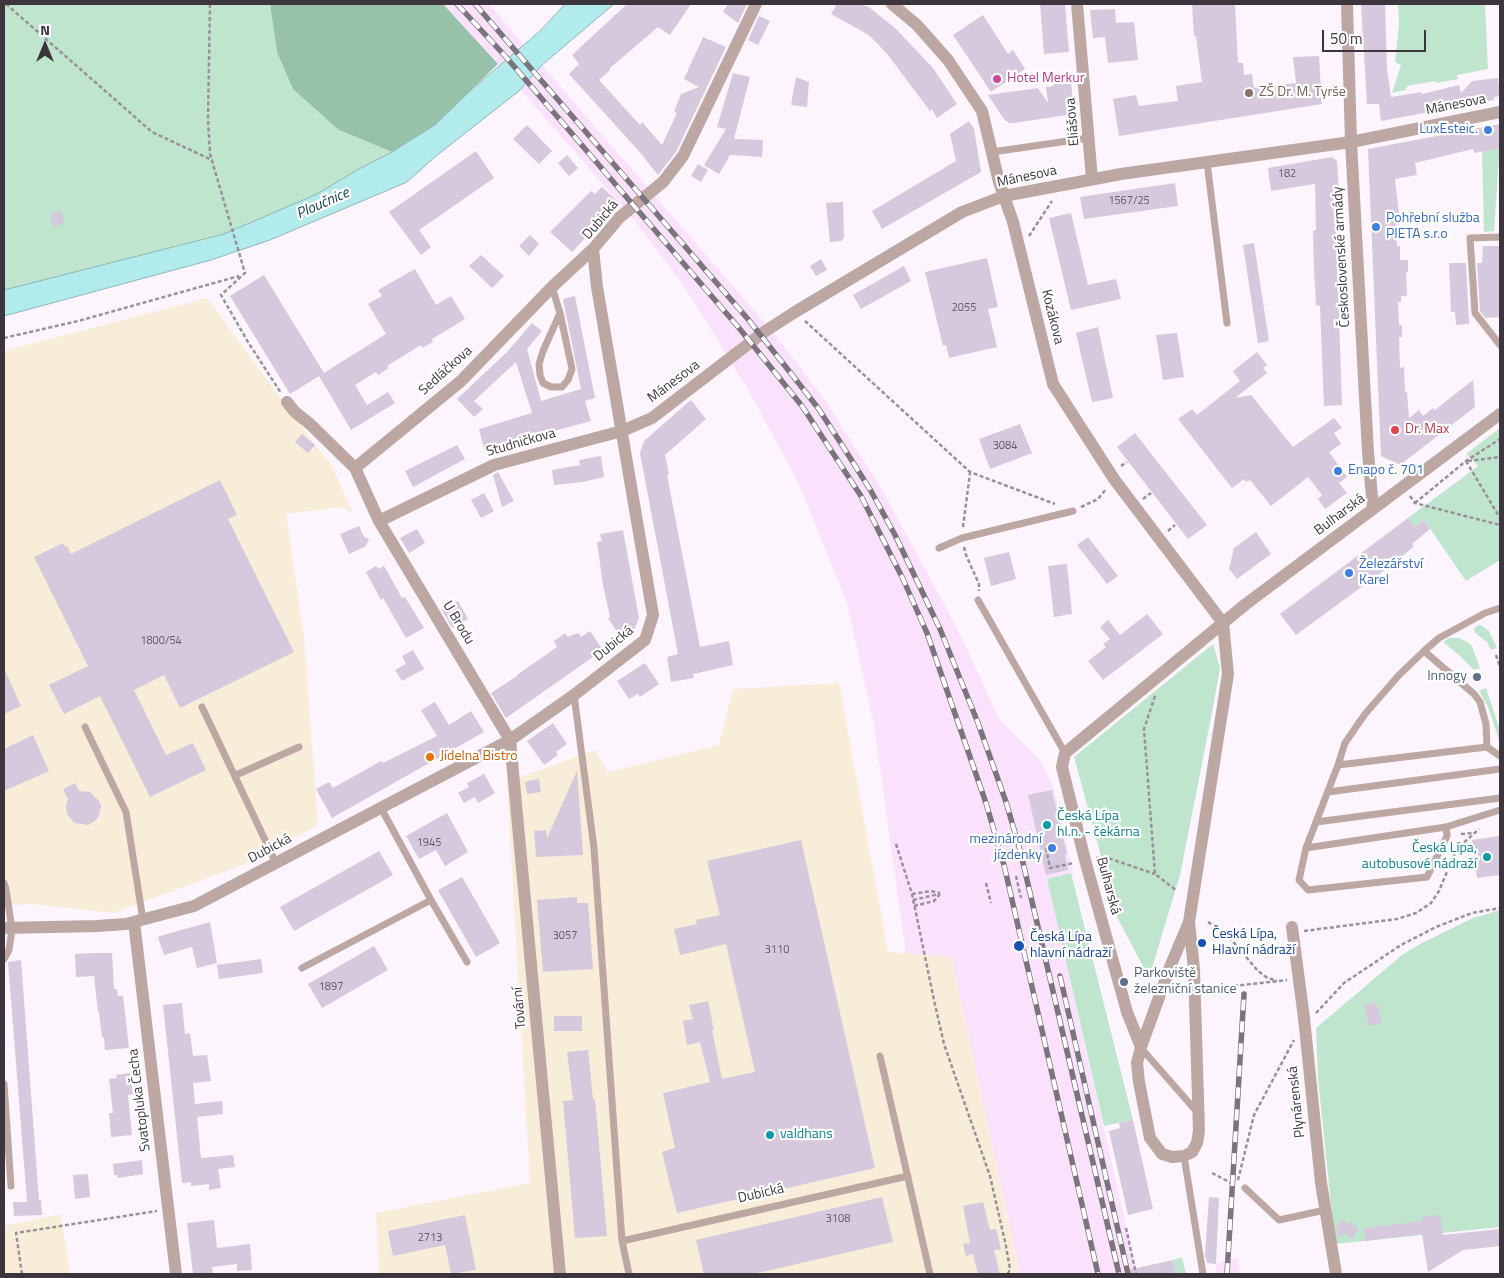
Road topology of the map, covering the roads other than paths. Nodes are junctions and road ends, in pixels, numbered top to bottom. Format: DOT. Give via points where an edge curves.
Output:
graph roads {
  1 [pos="756,4"];
  2 [pos="892,4"];
  3 [pos="1076,4"];
  4 [pos="1347,4"];
  5 [pos="1500,112"];
  6 [pos="1089,138"];
  7 [pos="1351,142"];
  8 [pos="992,152"];
  9 [pos="1207,162"];
  10 [pos="1092,179"];
  11 [pos="1004,196"];
  12 [pos="1500,237"];
  13 [pos="593,249"];
  14 [pos="552,287"];
  15 [pos="560,313"];
  16 [pos="1227,323"];
  17 [pos="1500,345"];
  18 [pos="287,402"];
  19 [pos="1500,414"];
  20 [pos="622,431"];
  21 [pos="355,468"];
  22 [pos="1373,508"];
  23 [pos="1073,511"];
  24 [pos="379,521"];
  25 [pos="939,548"];
  26 [pos="978,600"];
  27 [pos="1500,608"];
  28 [pos="1223,623"];
  29 [pos="1424,651"];
  30 [pos="574,695"];
  31 [pos="202,707"];
  32 [pos="85,727"];
  33 [pos="510,740"];
  34 [pos="1487,746"];
  35 [pos="299,747"];
  36 [pos="1065,754"];
  37 [pos="1500,756"];
  38 [pos="1338,765"];
  39 [pos="1500,769"];
  40 [pos="236,775"];
  41 [pos="1328,792"];
  42 [pos="1500,798"];
  43 [pos="381,808"];
  44 [pos="1500,810"];
  45 [pos="1316,822"];
  46 [pos="1446,827"];
  47 [pos="1306,848"];
  48 [pos="276,863"];
  49 [pos="4,883"];
  50 [pos="430,900"];
  51 [pos="139,921"];
  52 [pos="1188,922"];
  53 [pos="8,929"];
  54 [pos="1292,930"];
  55 [pos="4,959"];
  56 [pos="467,962"];
  57 [pos="302,968"];
  58 [pos="1141,1047"];
  59 [pos="880,1056"];
  60 [pos="4,1084"];
  61 [pos="1198,1113"];
  62 [pos="1184,1156"];
  63 [pos="908,1176"];
  64 [pos="11,1186"];
  65 [pos="1245,1188"];
  66 [pos="1325,1210"];
  67 [pos="622,1242"];
  68 [pos="176,1274"];
  69 [pos="560,1274"];
  70 [pos="629,1274"];
  71 [pos="930,1274"];
  72 [pos="1203,1274"];
  73 [pos="1336,1274"];
  1 -- 13 [label="street, Dubická" via="683,156 663,182 620,217"];
  2 -- 8 [label="street, Kozákova" via="917,25 948,60 982,111"];
  3 -- 6 [label="street, Eliášova"];
  4 -- 7 [label="street, Československé armády"];
  5 -- 7 [label="street, Mánesova"];
  6 -- 8 [label="lane"];
  6 -- 10 [label="street, Eliášova"];
  7 -- 9 [label="street, Mánesova"];
  7 -- 22 [label="street, Československé armády"];
  8 -- 11 [label="street, Kozákova"];
  9 -- 10 [label="street, Mánesova"];
  9 -- 16 [label="lane"];
  10 -- 11 [label="street, Mánesova"];
  11 -- 20 [label="street, Mánesova" via="962,212 794,312 652,418"];
  11 -- 28 [label="street, Kozákova" via="1053,384 1114,479"];
  12 -- 17 [label="lane" via="1470,238 1475,313"];
  13 -- 14 [label="street, Sedláčkova"];
  13 -- 20 [label="street, Dubická"];
  14 -- 15 [label="lane"];
  14 -- 21 [label="street, Sedláčkova" via="461,381"];
  15 -- 15 [label="lane" via="572,369 562,387 551,387 543,383 539,364"];
  18 -- 21 [label="street"];
  19 -- 22 [label="street, Bulharská"];
  20 -- 24 [label="street, Studničkova" via="494,465"];
  20 -- 30 [label="street, Dubická" via="653,615 645,640"];
  21 -- 24 [label="street"];
  22 -- 28 [label="street, Bulharská"];
  23 -- 25 [label="lane" via="962,538"];
  24 -- 33 [label="street, U Brodu"];
  26 -- 36 [label="lane"];
  27 -- 29 [label="lane" via="1439,638"];
  28 -- 36 [label="street, Bulharská"];
  28 -- 52 [label="street, Bulharská" via="1228,674"];
  29 -- 34 [label="lane" via="1480,702"];
  29 -- 38 [label="lane" via="1365,714 1345,743"];
  30 -- 33 [label="street, Dubická"];
  30 -- 67 [label="lane" via="594,848"];
  31 -- 40 [label="lane"];
  32 -- 51 [label="lane" via="126,812"];
  33 -- 43 [label="street, Dubická"];
  33 -- 69 [label="street, Tovární"];
  34 -- 37 [label="lane"];
  34 -- 38 [label="lane"];
  35 -- 40 [label="lane"];
  36 -- 58 [label="street, Bulharská" via="1062,767 1085,860"];
  38 -- 41 [label="lane"];
  39 -- 41 [label="lane"];
  40 -- 48 [label="lane"];
  41 -- 45 [label="lane"];
  42 -- 45 [label="lane"];
  43 -- 48 [label="street, Dubická"];
  43 -- 50 [label="lane"];
  44 -- 46 [label="lane"];
  45 -- 47 [label="lane"];
  46 -- 47 [label="lane"];
  46 -- 47 [label="lane" via="1447,836 1427,876 1308,890 1299,880"];
  48 -- 51 [label="street, Dubická" via="194,906"];
  49 -- 53 [label="lane"];
  50 -- 56 [label="lane"];
  50 -- 57 [label="lane"];
  51 -- 53 [label="street, Dubická"];
  51 -- 68 [label="street, Svatopluka Čecha"];
  52 -- 58 [label="street, Bulharská"];
  52 -- 61 [label="street, Bulharská" via="1194,969"];
  53 -- 55 [label="lane" via="9,950"];
  54 -- 66 [label="street, Plynárenská"];
  58 -- 61 [label="lane"];
  58 -- 62 [label="street, Bulharská" via="1137,1063 1138,1082 1150,1138 1162,1154"];
  59 -- 63 [label="lane"];
  60 -- 64 [label="lane"];
  61 -- 62 [label="street, Bulharská" via="1197,1143 1192,1152"];
  62 -- 72 [label="lane"];
  63 -- 67 [label="lane, Dubická"];
  63 -- 71 [label="lane"];
  65 -- 66 [label="lane" via="1279,1220"];
  66 -- 73 [label="street, Plynárenská"];
  67 -- 70 [label="lane"];
}
